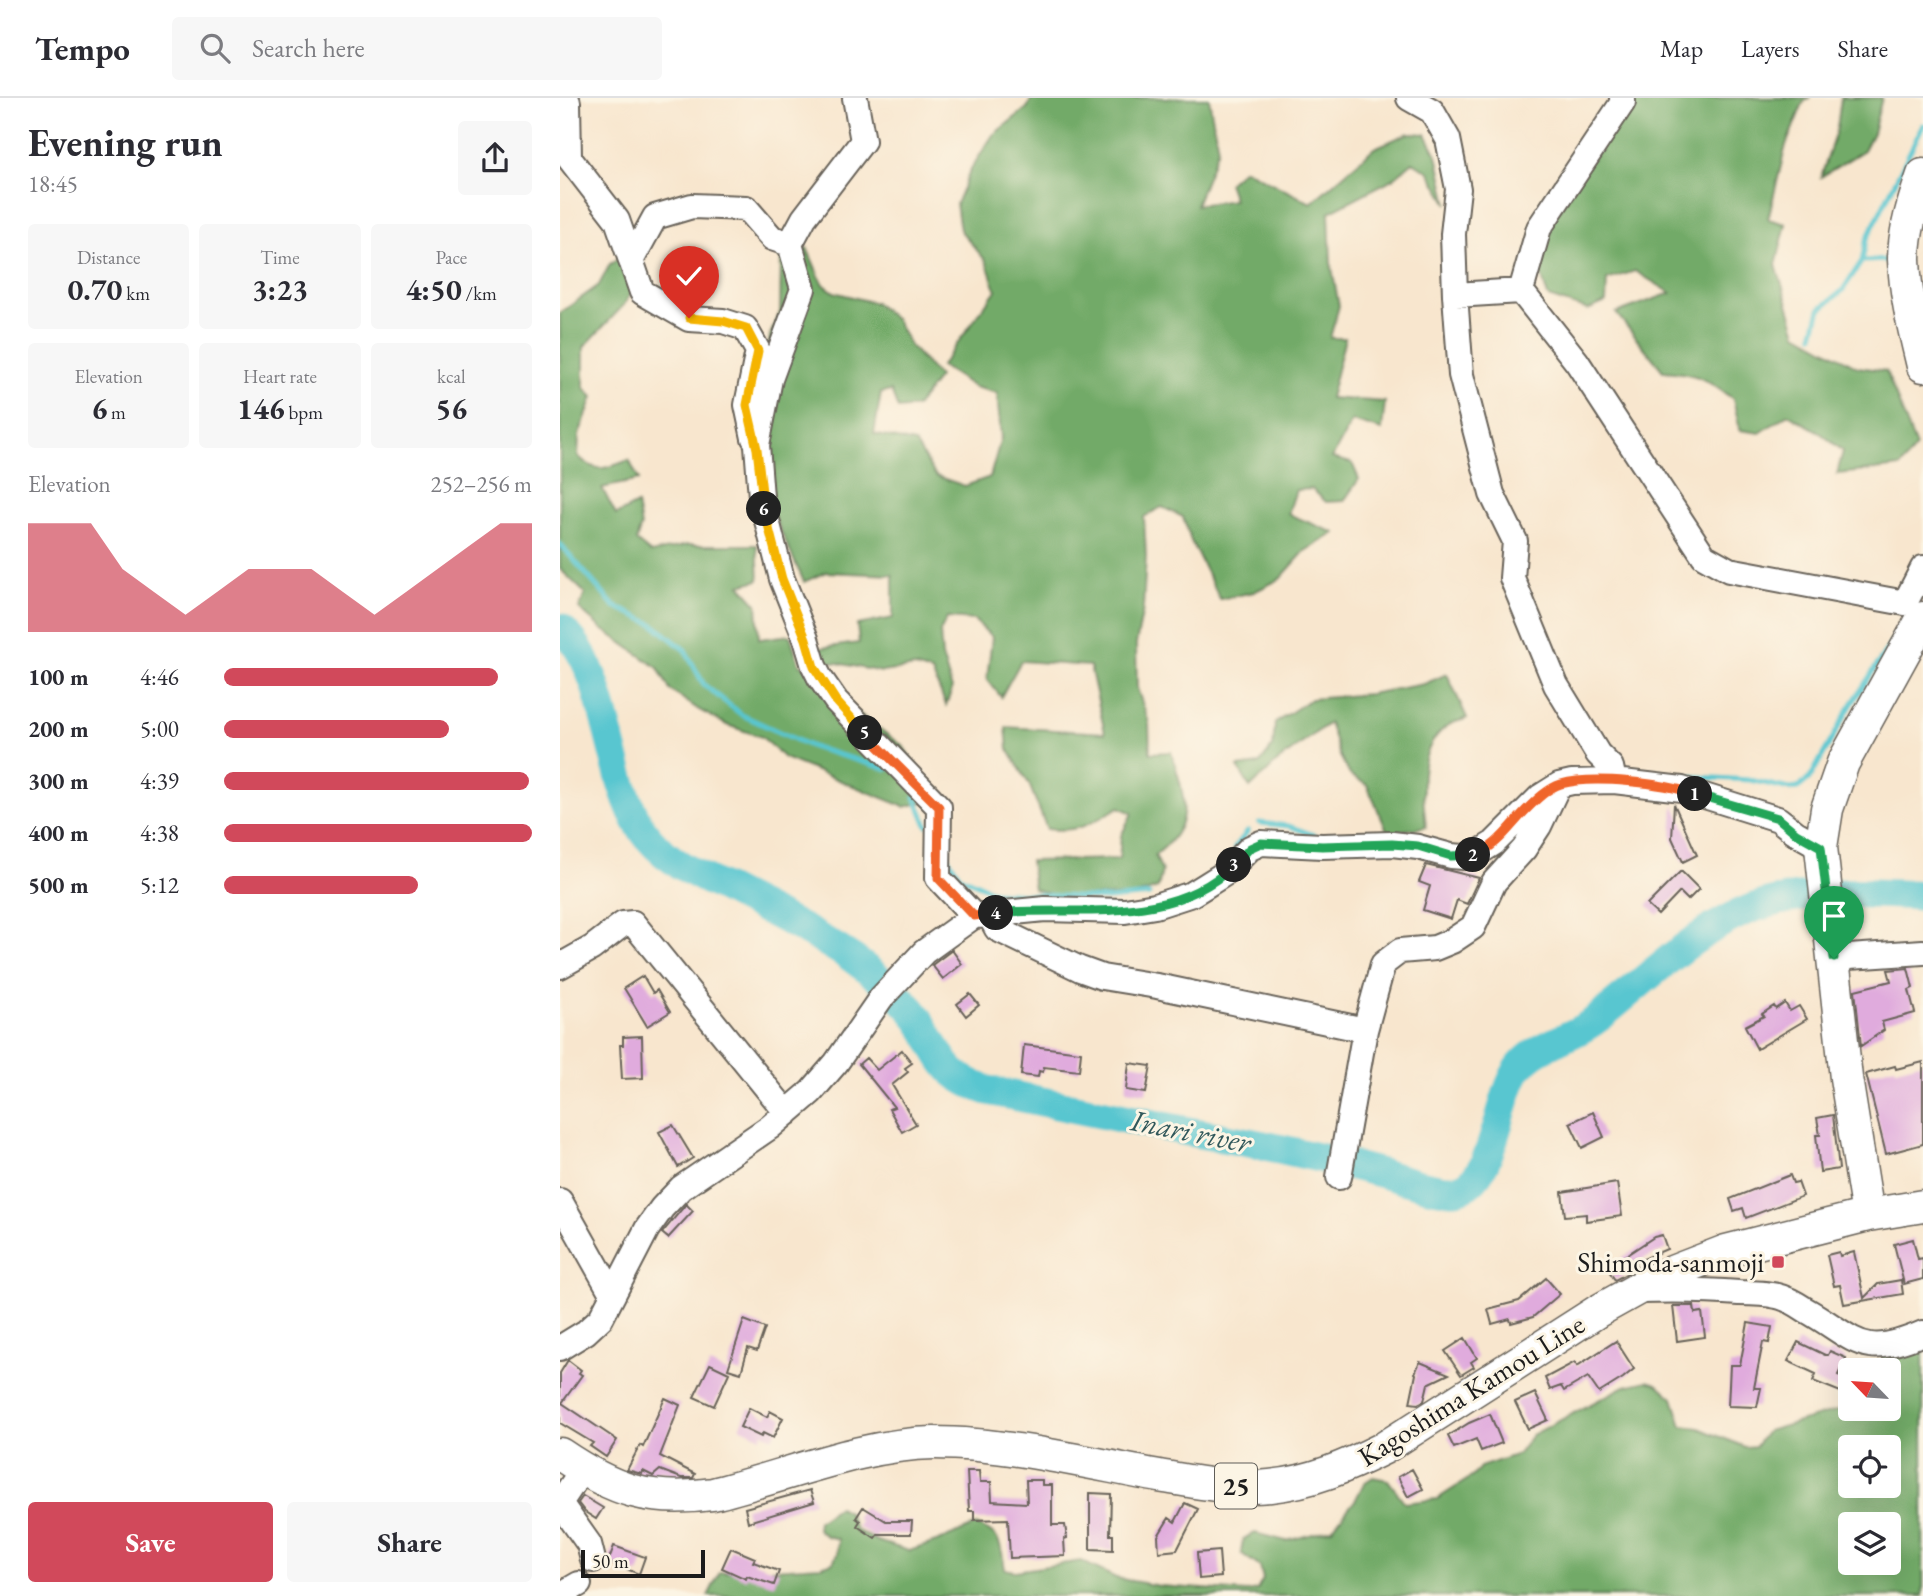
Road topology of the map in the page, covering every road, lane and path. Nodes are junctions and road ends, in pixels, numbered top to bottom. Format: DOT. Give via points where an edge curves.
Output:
graph roads {
  1 [pos="565,98"];
  2 [pos="855,98"];
  3 [pos="1409,98"];
  4 [pos="1622,98"];
  5 [pos="1923,175"];
  6 [pos="790,244"];
  7 [pos="631,261"];
  8 [pos="1521,291"];
  9 [pos="1455,295"];
  10 [pos="1921,347"];
  11 [pos="757,449"];
  12 [pos="1923,568"];
  13 [pos="1923,618"];
  14 [pos="1614,781"];
  15 [pos="1559,785"];
  16 [pos="1821,847"];
  17 [pos="982,915"];
  18 [pos="1833,943"];
  19 [pos="1923,952"];
  20 [pos="560,966"];
  21 [pos="1365,1030"];
  22 [pos="787,1113"];
  23 [pos="1339,1177"];
  24 [pos="560,1201"];
  25 [pos="1923,1206"];
  26 [pos="1868,1215"];
  27 [pos="1632,1291"];
  28 [pos="613,1295"];
  29 [pos="1923,1333"];
  30 [pos="560,1348"];
  31 [pos="571,1462"];
  32 [pos="593,1560"];
  1 -- 7 [label="street" via="569,102 569,158 617,220"];
  2 -- 6 [label="street" via="863,141 804,218"];
  3 -- 9 [label="street" via="1432,111 1448,139 1458,189 1453,234"];
  4 -- 8 [label="street" via="1539,228"];
  5 -- 10 [label="main road" via="1904,258"];
  6 -- 7 [label="street" via="772,238 746,208 692,206 655,217"];
  6 -- 11 [label="street" via="803,289 770,379"];
  7 -- 11 [label="street" via="642,292 689,318 746,328 758,351 747,405"];
  8 -- 9 [label="street"];
  8 -- 12 [label="street" via="1577,362 1704,556 1729,570 1905,604"];
  9 -- 14 [label="street" via="1461,375 1492,494 1515,541 1512,578 1556,685 1598,754 1611,767"];
  11 -- 17 [label="street" via="761,497 782,579 814,667 836,701 939,807 938,878"];
  13 -- 16 [label="main road" via="1843,763 1827,809"];
  14 -- 15 [label="street"];
  14 -- 16 [label="street" via="1682,789 1778,818"];
  15 -- 17 [label="street" via="1540,797 1494,843 1464,857 1392,844 1261,843 1192,894 1155,906"];
  15 -- 21 [label="street" via="1524,849 1494,882 1473,927 1435,948 1399,951 1383,964"];
  16 -- 18 [label="main road"];
  17 -- 21 [label="street" via="997,929 1102,977"];
  17 -- 22 [label="street" via="942,938 915,962 881,998 836,1063"];
  18 -- 19 [label="street"];
  18 -- 26 [label="main road" via="1846,1078"];
  20 -- 22 [label="street" via="623,924 633,923"];
  21 -- 23 [label="street"];
  22 -- 28 [label="street" via="681,1188 647,1228"];
  24 -- 28 [label="street"];
  25 -- 26 [label="main road, Kagoshima Kamou Line / 25"];
  26 -- 27 [label="main road, Kagoshima Kamou Line / 25" via="1726,1251"];
  27 -- 29 [label="street" via="1694,1289 1776,1295 1845,1336 1871,1345 1899,1343"];
  27 -- 31 [label="main road, Kagoshima Kamou Line / 25" via="1384,1448 1323,1475 1279,1484 1228,1486 992,1447 933,1443 883,1448 689,1498 617,1488"];
  28 -- 30 [label="street" via="601,1318"];
  31 -- 32 [label="street" via="561,1503 589,1544"];
}
